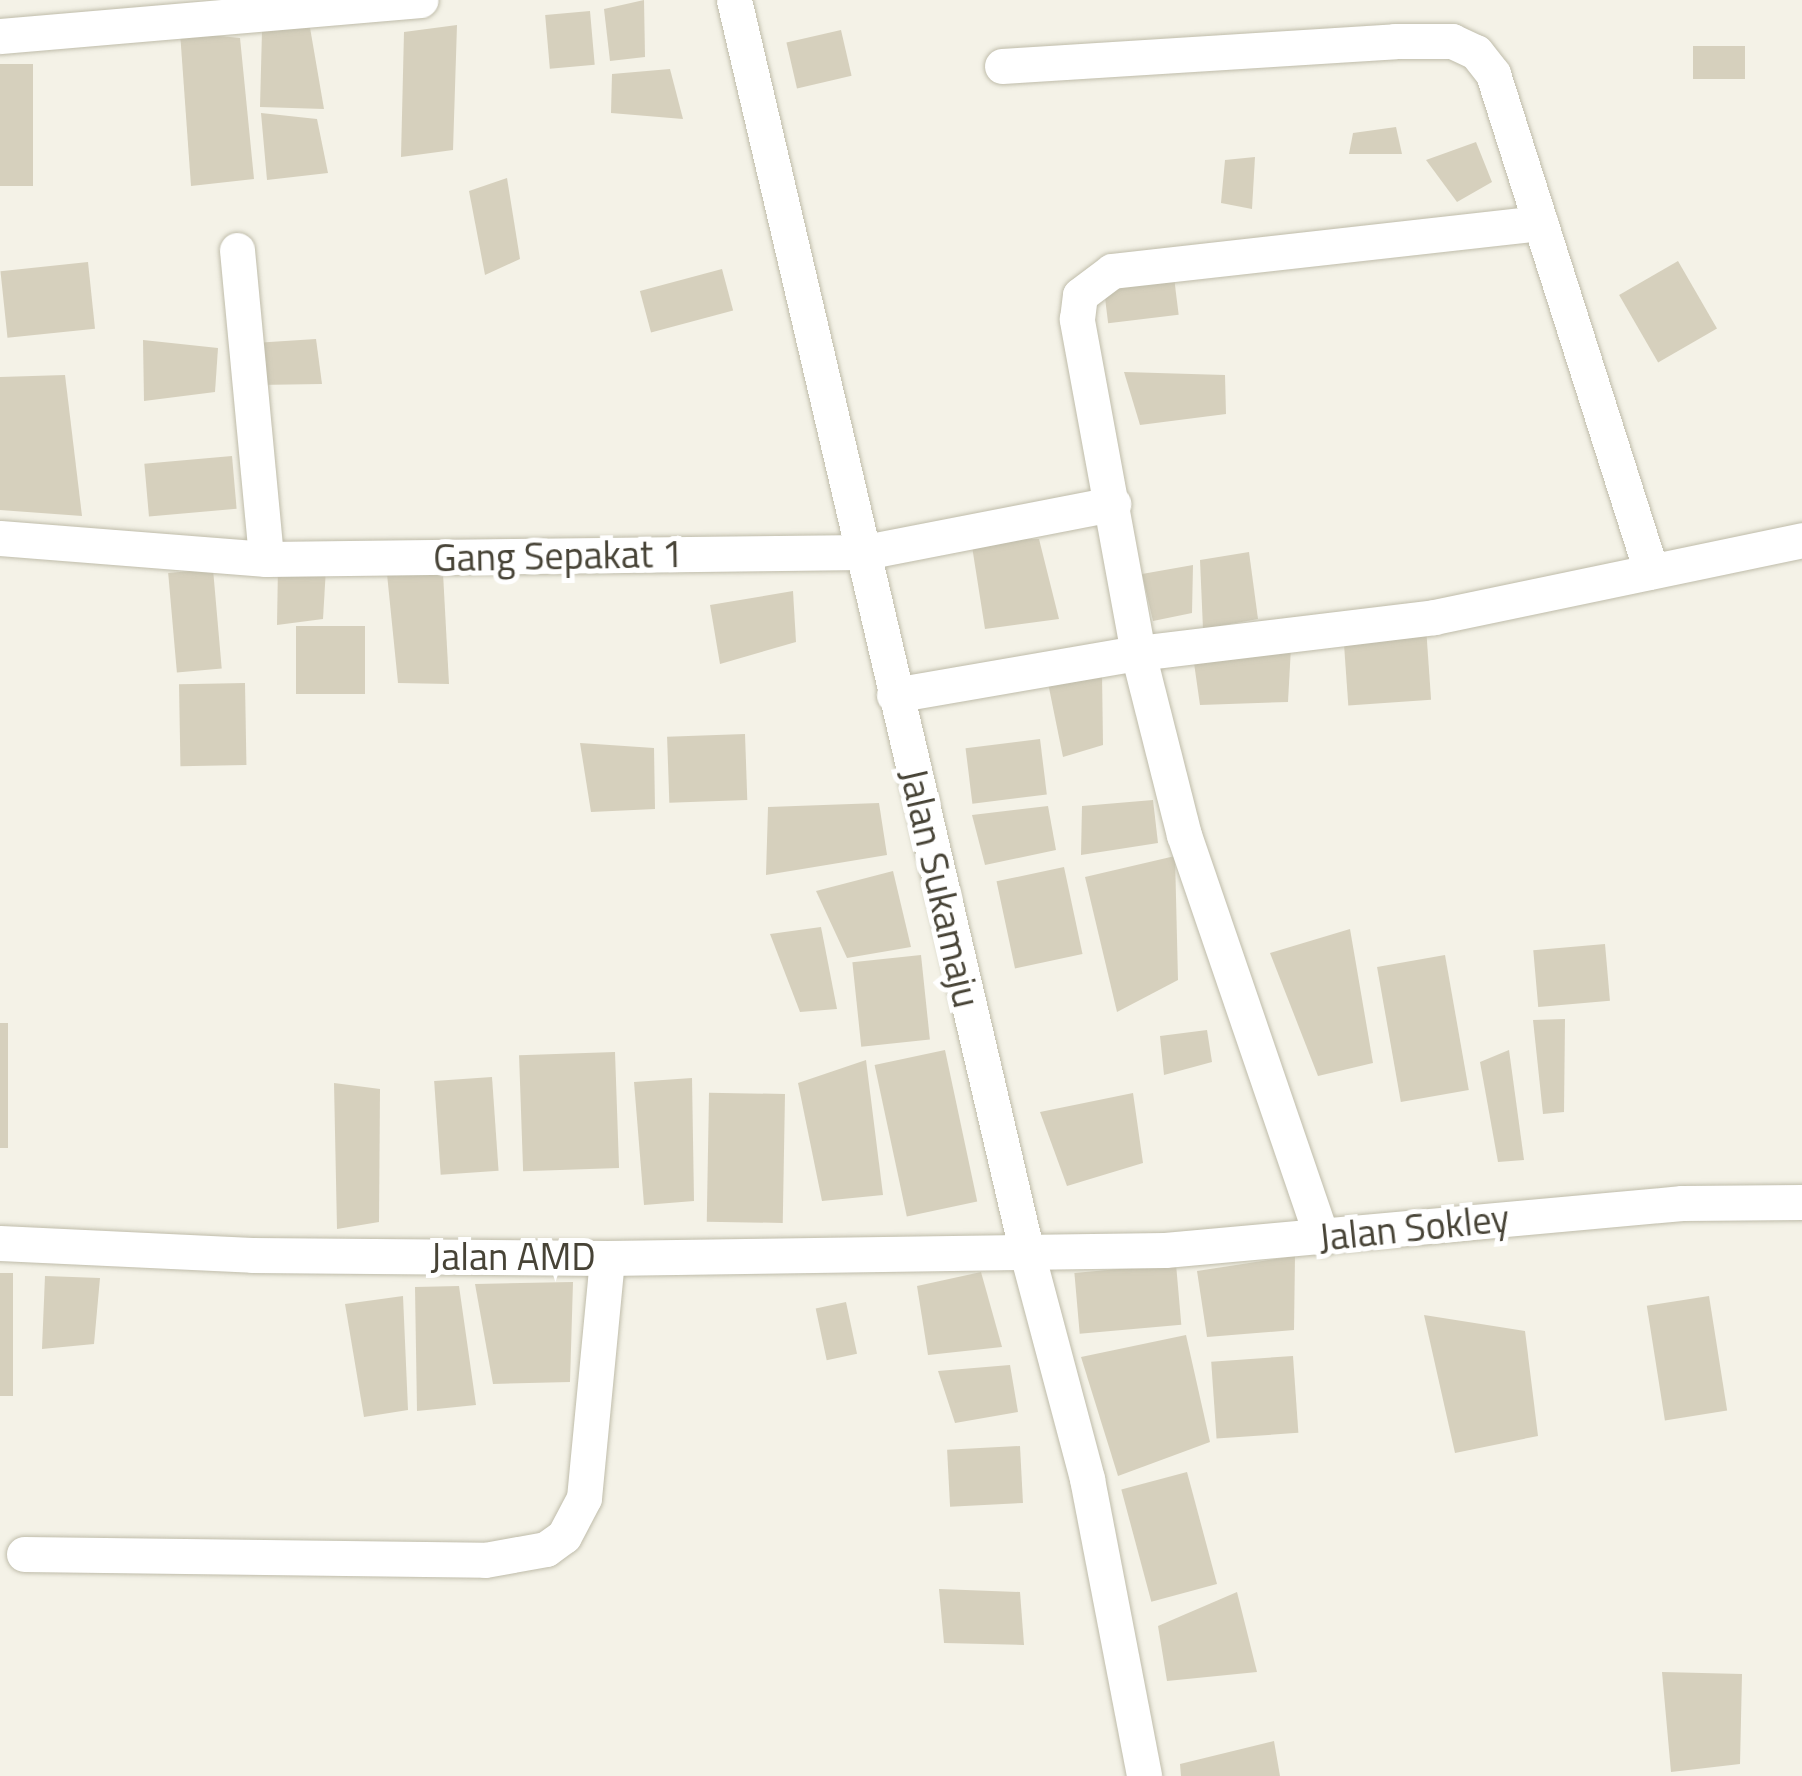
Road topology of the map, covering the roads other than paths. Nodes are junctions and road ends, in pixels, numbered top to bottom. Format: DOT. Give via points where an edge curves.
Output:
graph roads {
  1 [pos="420,0"];
  2 [pos="734,0"];
  3 [pos="0,36"];
  4 [pos="1002,66"];
  5 [pos="1540,223"];
  6 [pos="237,250"];
  7 [pos="1113,504"];
  8 [pos="0,538"];
  9 [pos="1802,540"];
  10 [pos="864,552"];
  11 [pos="266,559"];
  12 [pos="1651,571"];
  13 [pos="1138,653"];
  14 [pos="894,695"];
  15 [pos="1802,1202"];
  16 [pos="1322,1238"];
  17 [pos="0,1244"];
  18 [pos="1027,1253"];
  19 [pos="607,1258"];
  20 [pos="24,1554"];
  21 [pos="1144,1776"];
  1 -- 3 [label="street"];
  2 -- 10 [label="street, Jalan Sukamaju"];
  4 -- 5 [label="street" via="1452,42 1476,52 1492,74"];
  5 -- 7 [label="street" via="1095,278 1080,294 1077,319"];
  5 -- 12 [label="street"];
  6 -- 11 [label="street"];
  7 -- 10 [label="street, Gang Sepakat 1"];
  7 -- 13 [label="street"];
  8 -- 11 [label="street, Gang Sepakat 1"];
  9 -- 12 [label="street"];
  10 -- 11 [label="street, Gang Sepakat 1"];
  10 -- 14 [label="street, Jalan Sukamaju"];
  12 -- 13 [label="street" via="1434,617"];
  13 -- 14 [label="street"];
  13 -- 16 [label="street" via="1205,904"];
  14 -- 18 [label="street, Jalan Sukamaju"];
  15 -- 16 [label="street, Jalan Sokley" via="1682,1203"];
  16 -- 18 [label="street, Jalan Sokley"];
  17 -- 19 [label="street, Jalan AMD" via="252,1256"];
  18 -- 19 [label="street, Jalan AMD"];
  18 -- 21 [label="street, Jalan Sukamaju" via="1087,1479"];
  19 -- 20 [label="street" via="584,1498 564,1536 546,1549 485,1560"];
}
